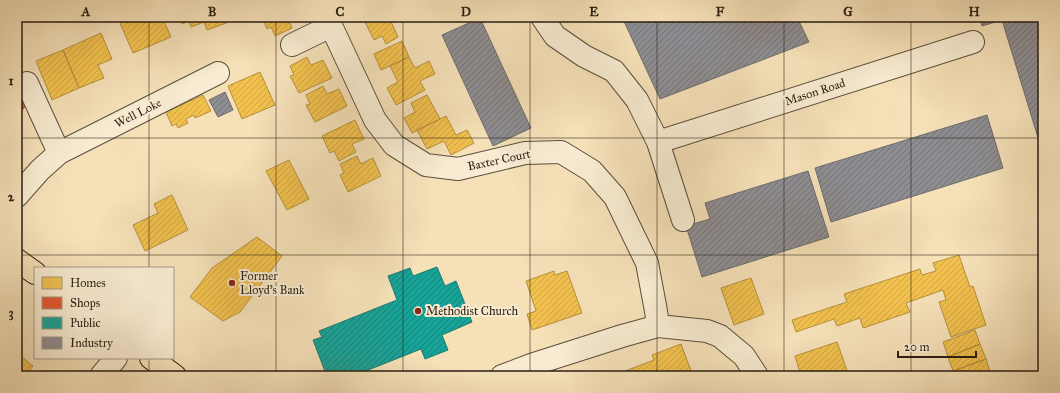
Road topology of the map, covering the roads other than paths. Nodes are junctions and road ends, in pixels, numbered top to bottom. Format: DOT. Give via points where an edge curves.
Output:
graph roads {
  1 [pos="542,17"];
  2 [pos="329,22"];
  3 [pos="973,42"];
  4 [pos="292,45"];
  5 [pos="218,73"];
  6 [pos="27,83"];
  7 [pos="658,142"];
  8 [pos="59,153"];
  9 [pos="17,196"];
  10 [pos="683,220"];
  11 [pos="17,260"];
  12 [pos="34,272"];
  13 [pos="658,326"];
  14 [pos="115,359"];
  15 [pos="153,359"];
  16 [pos="533,370"];
  17 [pos="101,376"];
  18 [pos="175,376"];
  19 [pos="502,376"];
  20 [pos="757,376"];
  1 -- 7 [label="street" via="555,36 584,56 614,71 637,100"];
  2 -- 4 [label="street, Baxter Court"];
  2 -- 13 [label="street, Baxter Court" via="375,120 394,145 426,165 458,168 525,153 560,152 592,171 615,196 647,263"];
  3 -- 7 [label="street, Mason Road"];
  5 -- 8 [label="street, Well Loke"];
  6 -- 8 [label="street"];
  7 -- 10 [label="street"];
  8 -- 9 [label="street, Well Loke"];
  11 -- 12 [label="main road"];
  13 -- 16 [label="street" via="622,336"];
  13 -- 20 [label="street" via="707,331 720,336 744,356"];
  14 -- 17 [label="street"];
  15 -- 18 [label="main road"];
  16 -- 19 [label="street"];
}
